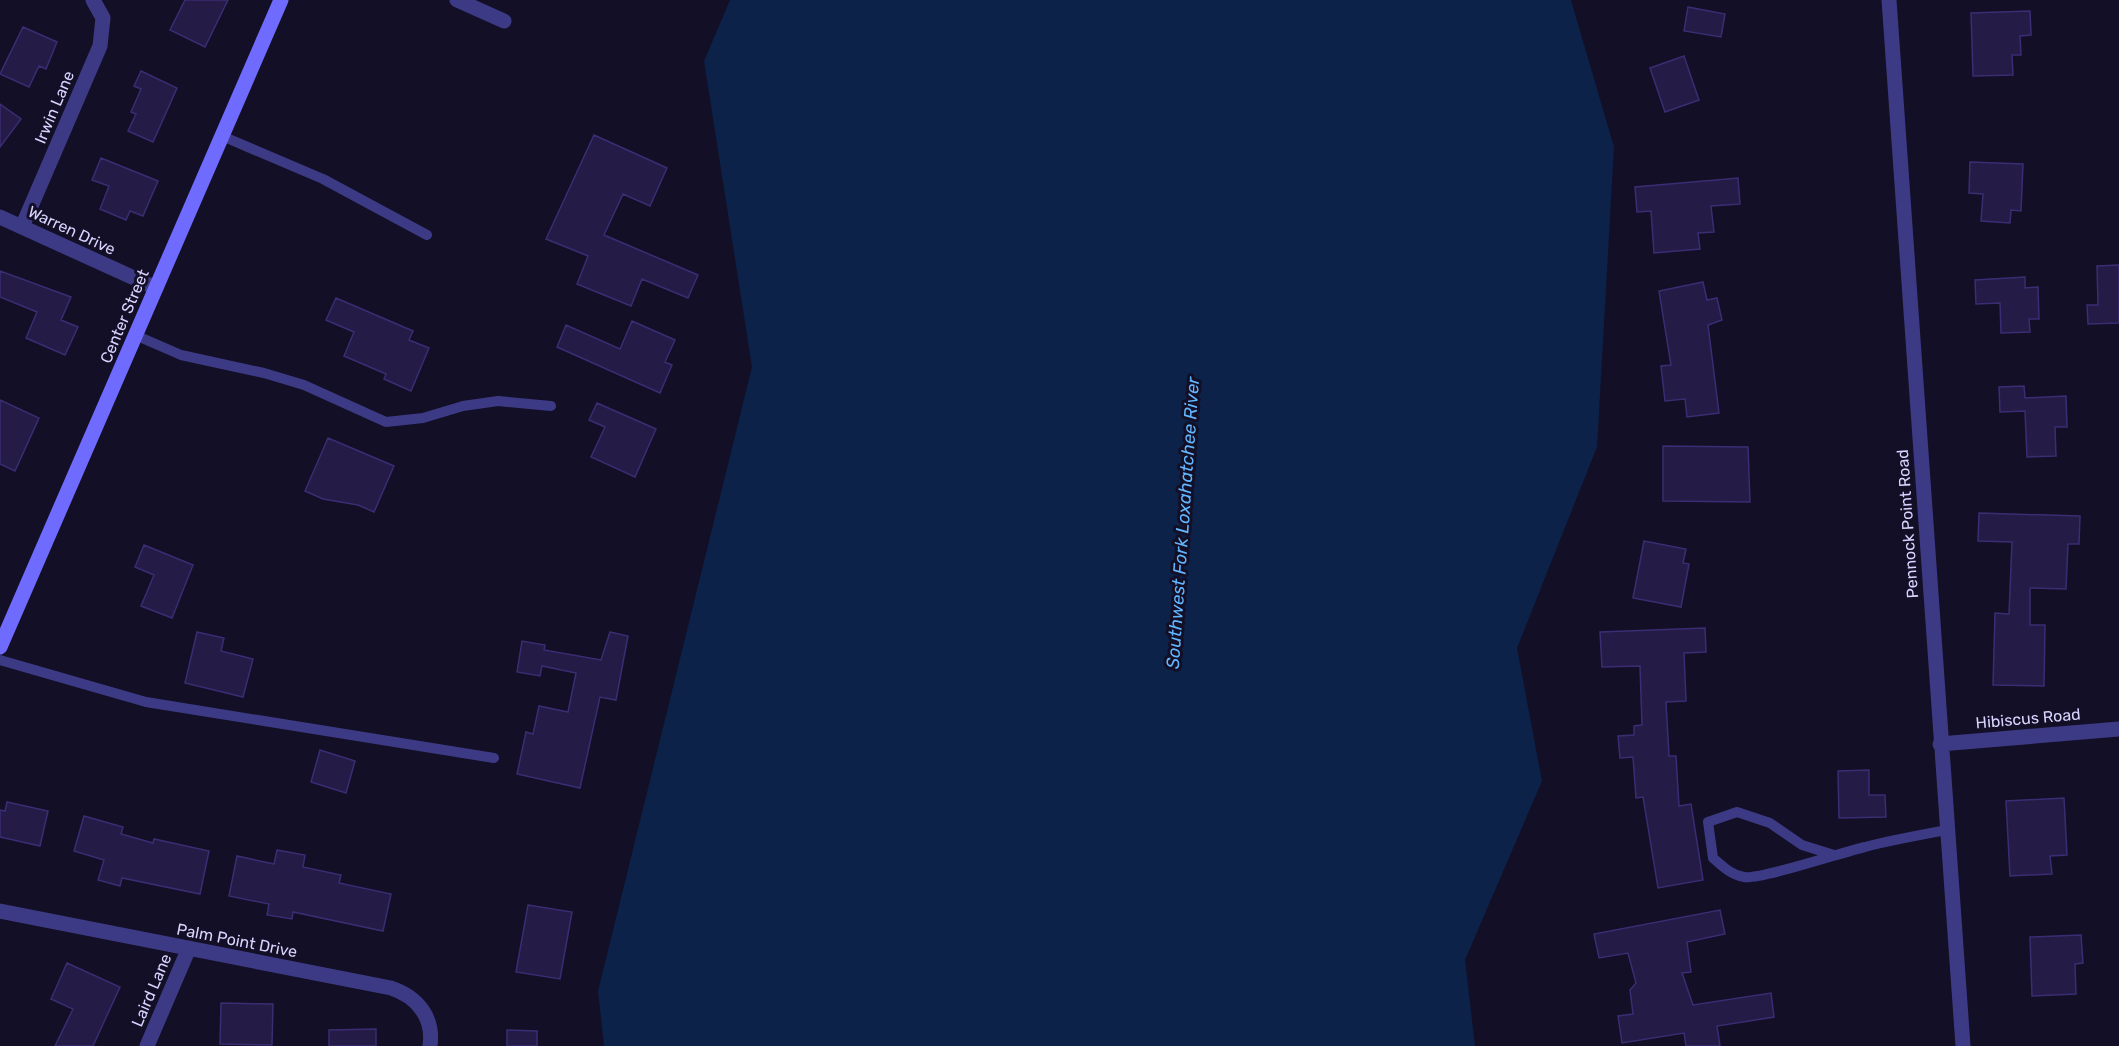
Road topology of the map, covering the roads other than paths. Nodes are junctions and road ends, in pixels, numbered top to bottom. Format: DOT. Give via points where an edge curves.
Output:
graph roads {
  1 [pos="93,0"];
  2 [pos="281,0"];
  3 [pos="457,0"];
  4 [pos="1889,0"];
  5 [pos="504,21"];
  6 [pos="222,136"];
  7 [pos="0,217"];
  8 [pos="22,227"];
  9 [pos="427,235"];
  10 [pos="156,288"];
  11 [pos="135,335"];
  12 [pos="551,406"];
  13 [pos="0,647"];
  14 [pos="0,660"];
  15 [pos="2119,729"];
  16 [pos="1940,744"];
  17 [pos="494,759"];
  18 [pos="1947,830"];
  19 [pos="1834,855"];
  20 [pos="0,911"];
  21 [pos="189,948"];
  22 [pos="147,1046"];
  23 [pos="430,1046"];
  24 [pos="1963,1046"];
  1 -- 8 [label="street, Irwin Lane" via="103,18 100,46"];
  2 -- 6 [label="street, Center Street"];
  3 -- 5 [label="street"];
  4 -- 16 [label="street, Pennock Point Road"];
  6 -- 9 [label="lane" via="323,179"];
  6 -- 10 [label="street, Center Street"];
  7 -- 8 [label="street, Warren Drive"];
  8 -- 10 [label="street, Warren Drive"];
  10 -- 11 [label="street, Center Street"];
  11 -- 12 [label="lane" via="181,355 304,385 386,422 498,401"];
  11 -- 13 [label="street, Center Street"];
  14 -- 17 [label="lane" via="146,702"];
  15 -- 16 [label="street, Hibiscus Road"];
  16 -- 18 [label="street, Pennock Point Road"];
  18 -- 19 [label="lane"];
  18 -- 24 [label="street, Pennock Point Road"];
  19 -- 19 [label="lane" via="1746,878 1730,872 1713,858 1708,822 1737,812 1770,823 1802,845"];
  20 -- 21 [label="street, Palm Point Drive"];
  21 -- 22 [label="street, Laird Lane"];
  21 -- 23 [label="street, Palm Point Drive" via="404,993 425,1013"];
}
